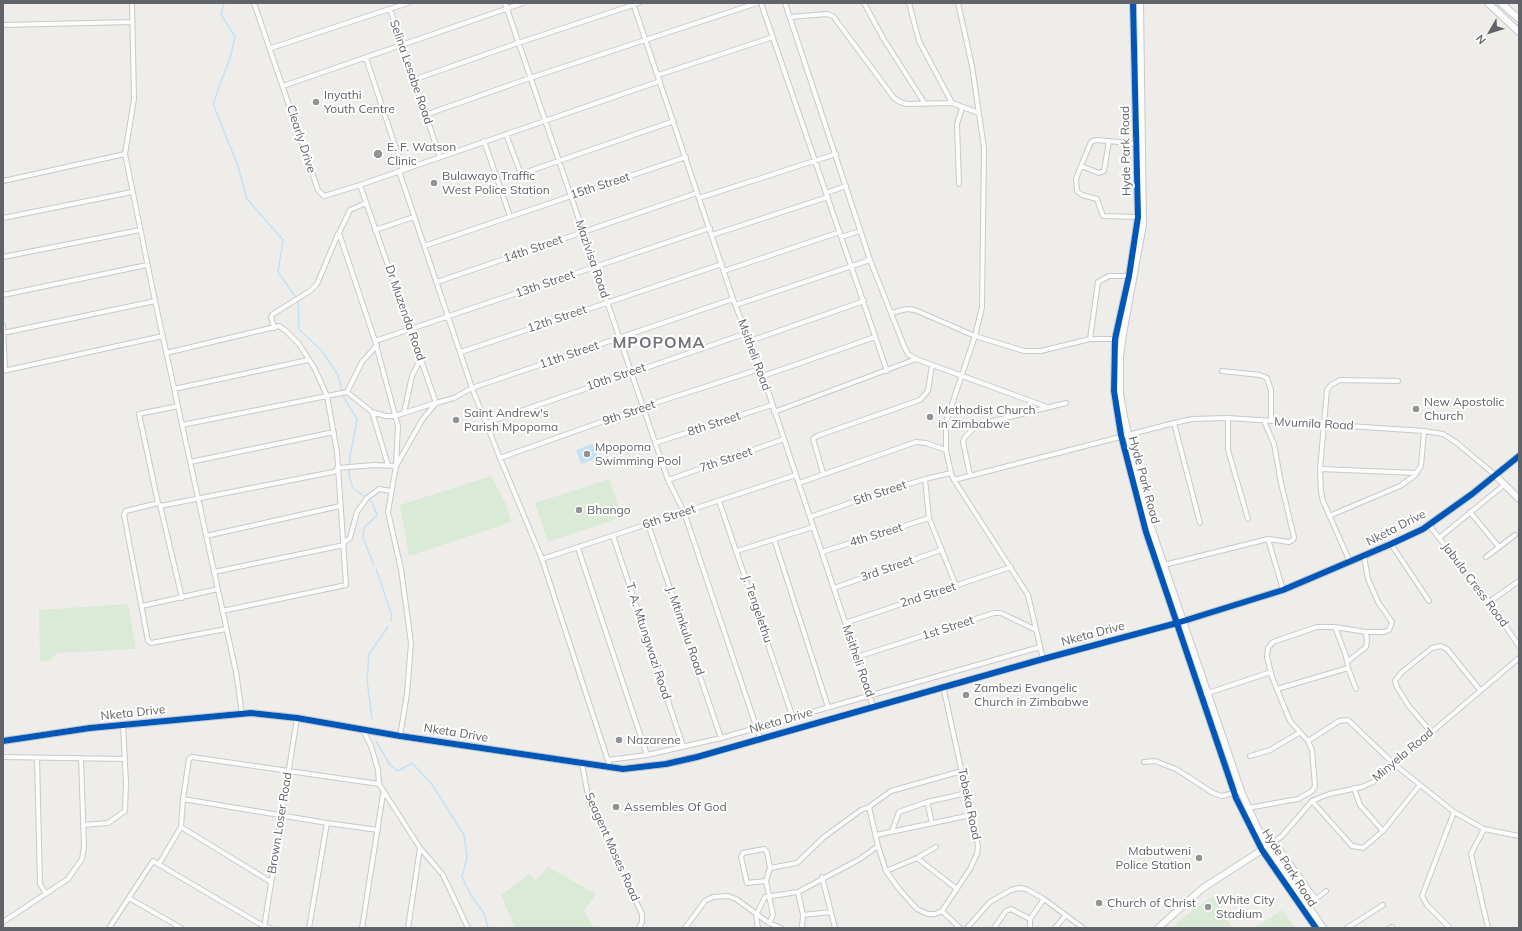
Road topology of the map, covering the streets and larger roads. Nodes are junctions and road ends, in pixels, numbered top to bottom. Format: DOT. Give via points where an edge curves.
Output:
graph roads {
  1 [pos="132,3"];
  2 [pos="254,3"];
  3 [pos="408,3"];
  4 [pos="505,3"];
  5 [pos="523,3"];
  6 [pos="639,3"];
  7 [pos="757,3"];
  8 [pos="761,3"];
  9 [pos="785,3"];
  10 [pos="864,3"];
  11 [pos="909,3"];
  12 [pos="958,3"];
  13 [pos="1133,3"];
  14 [pos="1140,3"];
  15 [pos="1488,3"];
  16 [pos="1501,3"];
  17 [pos="634,4"];
  18 [pos="507,9"];
  19 [pos="390,10"];
  20 [pos="790,17"];
  21 [pos="1519,19"];
  22 [pos="132,22"];
  23 [pos="3,25"];
  24 [pos="1519,32"];
  25 [pos="773,37"];
  26 [pos="646,39"];
  27 [pos="518,43"];
  28 [pos="400,45"];
  29 [pos="271,48"];
  30 [pos="366,58"];
  31 [pos="658,75"];
  32 [pos="530,78"];
  33 [pos="413,80"];
  34 [pos="660,81"];
  35 [pos="284,86"];
  36 [pos="952,103"];
  37 [pos="925,104"];
  38 [pos="962,108"];
  39 [pos="979,113"];
  40 [pos="425,115"];
  41 [pos="545,120"];
  42 [pos="674,122"];
  43 [pos="506,134"];
  44 [pos="484,141"];
  45 [pos="1109,141"];
  46 [pos="1137,144"];
  47 [pos="125,154"];
  48 [pos="836,154"];
  49 [pos="440,157"];
  50 [pos="686,157"];
  51 [pos="559,161"];
  52 [pos="815,161"];
  53 [pos="1081,166"];
  54 [pos="401,170"];
  55 [pos="3,181"];
  56 [pos="959,184"];
  57 [pos="360,185"];
  58 [pos="846,186"];
  59 [pos="132,192"];
  60 [pos="697,193"];
  61 [pos="570,195"];
  62 [pos="827,195"];
  63 [pos="699,198"];
  64 [pos="366,203"];
  65 [pos="510,216"];
  66 [pos="414,217"];
  67 [pos="1138,217"];
  68 [pos="3,218"];
  69 [pos="710,228"];
  70 [pos="140,230"];
  71 [pos="375,230"];
  72 [pos="860,231"];
  73 [pos="584,232"];
  74 [pos="339,233"];
  75 [pos="712,235"];
  76 [pos="840,235"];
  77 [pos="424,246"];
  78 [pos="3,257"];
  79 [pos="870,260"];
  80 [pos="722,264"];
  81 [pos="147,265"];
  82 [pos="595,267"];
  83 [pos="852,267"];
  84 [pos="724,271"];
  85 [pos="1129,276"];
  86 [pos="437,282"];
  87 [pos="3,295"];
  88 [pos="734,299"];
  89 [pos="155,301"];
  90 [pos="864,301"];
  91 [pos="607,302"];
  92 [pos="736,305"];
  93 [pos="891,312"];
  94 [pos="448,317"];
  95 [pos="3,326"];
  96 [pos="274,328"];
  97 [pos="411,329"];
  98 [pos="3,333"];
  99 [pos="747,333"];
  100 [pos="163,336"];
  101 [pos="975,336"];
  102 [pos="875,337"];
  103 [pos="619,338"];
  104 [pos="1090,339"];
  105 [pos="1115,339"];
  106 [pos="750,341"];
  107 [pos="376,343"];
  108 [pos="461,352"];
  109 [pos="166,353"];
  110 [pos="420,358"];
  111 [pos="916,359"];
  112 [pos="308,360"];
  113 [pos="932,364"];
  114 [pos="760,369"];
  115 [pos="4,371"];
  116 [pos="887,371"];
  117 [pos="1222,371"];
  118 [pos="632,372"];
  119 [pos="961,375"];
  120 [pos="763,376"];
  121 [pos="1398,381"];
  122 [pos="472,388"];
  123 [pos="174,389"];
  124 [pos="347,392"];
  125 [pos="327,396"];
  126 [pos="436,403"];
  127 [pos="1066,403"];
  128 [pos="772,405"];
  129 [pos="178,406"];
  130 [pos="643,407"];
  131 [pos="1047,407"];
  132 [pos="372,412"];
  133 [pos="774,412"];
  134 [pos="404,413"];
  135 [pos="395,416"];
  136 [pos="1228,418"];
  137 [pos="1264,421"];
  138 [pos="1271,421"];
  139 [pos="486,423"];
  140 [pos="1174,423"];
  141 [pos="182,425"];
  142 [pos="1324,425"];
  143 [pos="1424,430"];
  144 [pos="334,432"];
  145 [pos="1128,434"];
  146 [pos="1121,435"];
  147 [pos="784,439"];
  148 [pos="655,443"];
  149 [pos="946,450"];
  150 [pos="1519,456"];
  151 [pos="500,458"];
  152 [pos="190,462"];
  153 [pos="388,465"];
  154 [pos="396,466"];
  155 [pos="1320,468"];
  156 [pos="338,470"];
  157 [pos="822,473"];
  158 [pos="951,473"];
  159 [pos="1417,473"];
  160 [pos="796,475"];
  161 [pos="970,475"];
  162 [pos="1495,475"];
  163 [pos="925,479"];
  164 [pos="668,480"];
  165 [pos="954,480"];
  166 [pos="799,483"];
  167 [pos="1504,484"];
  168 [pos="391,491"];
  169 [pos="198,499"];
  170 [pos="1519,499"];
  171 [pos="719,501"];
  172 [pos="159,505"];
  173 [pos="340,506"];
  174 [pos="684,512"];
  175 [pos="1470,512"];
  176 [pos="1329,516"];
  177 [pos="810,517"];
  178 [pos="929,518"];
  179 [pos="1248,520"];
  180 [pos="1200,523"];
  181 [pos="648,524"];
  182 [pos="1429,525"];
  183 [pos="813,527"];
  184 [pos="1514,535"];
  185 [pos="206,536"];
  186 [pos="613,536"];
  187 [pos="1439,538"];
  188 [pos="774,539"];
  189 [pos="1268,539"];
  190 [pos="344,544"];
  191 [pos="1392,544"];
  192 [pos="1499,547"];
  193 [pos="578,548"];
  194 [pos="941,550"];
  195 [pos="737,551"];
  196 [pos="822,552"];
  197 [pos="1364,556"];
  198 [pos="1486,557"];
  199 [pos="542,559"];
  200 [pos="1350,562"];
  201 [pos="1164,565"];
  202 [pos="1011,567"];
  203 [pos="214,572"];
  204 [pos="1519,581"];
  205 [pos="956,586"];
  206 [pos="834,588"];
  207 [pos="218,589"];
  208 [pos="1283,590"];
  209 [pos="182,598"];
  210 [pos="1429,601"];
  211 [pos="1489,602"];
  212 [pos="142,606"];
  213 [pos="222,611"];
  214 [pos="1184,621"];
  215 [pos="845,623"];
  216 [pos="1177,623"];
  217 [pos="1335,627"];
  218 [pos="226,629"];
  219 [pos="1036,630"];
  220 [pos="1366,632"];
  221 [pos="1519,646"];
  222 [pos="1040,647"];
  223 [pos="857,657"];
  224 [pos="1519,658"];
  225 [pos="1042,659"];
  226 [pos="1347,662"];
  227 [pos="1348,668"];
  228 [pos="1271,672"];
  229 [pos="943,686"];
  230 [pos="1277,689"];
  231 [pos="1356,689"];
  232 [pos="1480,690"];
  233 [pos="1205,694"];
  234 [pos="870,695"];
  235 [pos="873,706"];
  236 [pos="828,707"];
  237 [pos="242,714"];
  238 [pos="297,718"];
  239 [pos="793,718"];
  240 [pos="123,724"];
  241 [pos="756,728"];
  242 [pos="363,730"];
  243 [pos="1431,732"];
  244 [pos="1299,733"];
  245 [pos="400,736"];
  246 [pos="721,738"];
  247 [pos="760,738"];
  248 [pos="3,741"];
  249 [pos="1308,742"];
  250 [pos="683,746"];
  251 [pos="647,755"];
  252 [pos="1250,756"];
  253 [pos="3,757"];
  254 [pos="37,758"];
  255 [pos="81,758"];
  256 [pos="125,758"];
  257 [pos="608,760"];
  258 [pos="1144,762"];
  259 [pos="582,763"];
  260 [pos="1394,764"];
  261 [pos="610,767"];
  262 [pos="289,771"];
  263 [pos="962,771"];
  264 [pos="379,784"];
  265 [pos="1419,786"];
  266 [pos="1354,788"];
  267 [pos="1242,791"];
  268 [pos="384,793"];
  269 [pos="967,793"];
  270 [pos="1235,794"];
  271 [pos="183,799"];
  272 [pos="1312,801"];
  273 [pos="927,802"];
  274 [pos="869,807"];
  275 [pos="1248,808"];
  276 [pos="1454,812"];
  277 [pos="282,815"];
  278 [pos="971,815"];
  279 [pos="327,823"];
  280 [pos="932,823"];
  281 [pos="83,825"];
  282 [pos="181,827"];
  283 [pos="1484,829"];
  284 [pos="378,830"];
  285 [pos="892,831"];
  286 [pos="1383,831"];
  287 [pos="876,835"];
  288 [pos="1519,836"];
  289 [pos="1275,842"];
  290 [pos="878,846"];
  291 [pos="936,847"];
  292 [pos="1268,847"];
  293 [pos="420,848"];
  294 [pos="1262,850"];
  295 [pos="917,858"];
  296 [pos="159,864"];
  297 [pos="770,868"];
  298 [pos="886,871"];
  299 [pos="822,877"];
  300 [pos="766,881"];
  301 [pos="271,882"];
  302 [pos="957,889"];
  303 [pos="1326,891"];
  304 [pos="798,892"];
  305 [pos="46,894"];
  306 [pos="770,896"];
  307 [pos="129,898"];
  308 [pos="1044,899"];
  309 [pos="1382,905"];
  310 [pos="942,911"];
  311 [pos="831,912"];
  312 [pos="756,915"];
  313 [pos="803,915"];
  314 [pos="1066,915"];
  315 [pos="1030,919"];
  316 [pos="3,922"];
  317 [pos="769,923"];
  318 [pos="264,927"];
  319 [pos="995,927"];
  320 [pos="109,928"];
  321 [pos="181,928"];
  322 [pos="270,928"];
  323 [pos="308,928"];
  324 [pos="362,928"];
  325 [pos="408,928"];
  326 [pos="468,928"];
  327 [pos="639,928"];
  328 [pos="686,928"];
  329 [pos="758,928"];
  330 [pos="781,928"];
  331 [pos="802,928"];
  332 [pos="835,928"];
  333 [pos="960,928"];
  334 [pos="968,928"];
  335 [pos="1030,928"];
  336 [pos="1055,928"];
  337 [pos="1084,928"];
  338 [pos="1158,928"];
  339 [pos="1316,928"];
  340 [pos="1323,928"];
  341 [pos="1347,928"];
  342 [pos="1450,928"];
  343 [pos="1488,928"];
  1 -- 22 [label="street"];
  2 -- 29 [label="street, Clearly Drive"];
  3 -- 19 [label="street"];
  4 -- 18 [label="street, Mazivisa Road"];
  5 -- 18 [label="street"];
  6 -- 17 [label="street"];
  7 -- 26 [label="street"];
  8 -- 25 [label="street"];
  9 -- 20 [label="street"];
  10 -- 37 [label="street"];
  11 -- 36 [label="street" via="919,41"];
  12 -- 39 [label="street"];
  13 -- 46 [label="street, Hyde Park Road"];
  14 -- 145 [label="street, Hyde Park Road" via="1143,225 1123,334 1119,375"];
  15 -- 24 [label="street"];
  16 -- 21 [label="street"];
  17 -- 26 [label="street, Msitheli Road"];
  17 -- 27 [label="street"];
  18 -- 27 [label="street, Mazivisa Road"];
  18 -- 28 [label="street"];
  19 -- 28 [label="street, Selina Lesabe Road"];
  19 -- 29 [label="street"];
  20 -- 37 [label="street" via="828,14 833,16 894,98 907,104"];
  20 -- 48 [label="street"];
  22 -- 23 [label="street"];
  22 -- 47 [label="street" via="134,99"];
  25 -- 31 [label="street"];
  25 -- 52 [label="street"];
  26 -- 31 [label="street, Msitheli Road"];
  26 -- 32 [label="street"];
  27 -- 32 [label="street, Mazivisa Road"];
  27 -- 33 [label="street"];
  28 -- 30 [label="street"];
  28 -- 33 [label="street, Selina Lesabe Road"];
  29 -- 35 [label="street, Clearly Drive"];
  30 -- 35 [label="street"];
  30 -- 54 [label="street"];
  31 -- 34 [label="street, Msitheli Road"];
  32 -- 40 [label="street"];
  32 -- 41 [label="street, Mazivisa Road"];
  33 -- 40 [label="street, Selina Lesabe Road"];
  34 -- 41 [label="street, Clearly Drive"];
  34 -- 42 [label="street, Msitheli Road"];
  35 -- 57 [label="street, Clearly Drive" via="320,194 328,195"];
  36 -- 37 [label="street"];
  36 -- 38 [label="street"];
  38 -- 39 [label="street"];
  38 -- 56 [label="street" via="957,124"];
  39 -- 101 [label="street" via="984,148 982,307"];
  40 -- 49 [label="street, Selina Lesabe Road"];
  41 -- 43 [label="street, Clearly Drive"];
  41 -- 51 [label="street, Mazivisa Road"];
  42 -- 50 [label="street, Msitheli Road"];
  42 -- 51 [label="street"];
  43 -- 44 [label="street, Clearly Drive"];
  43 -- 51 [label="street" via="521,174"];
  44 -- 49 [label="street, Clearly Drive"];
  44 -- 65 [label="street"];
  45 -- 46 [label="street"];
  45 -- 53 [label="street" via="1091,142"];
  45 -- 53 [label="street" via="1104,171 1099,173"];
  46 -- 67 [label="street, Hyde Park Road"];
  47 -- 55 [label="street"];
  47 -- 59 [label="street"];
  48 -- 52 [label="street"];
  48 -- 58 [label="street"];
  49 -- 54 [label="street, Clearly Drive"];
  50 -- 60 [label="street, Msitheli Road"];
  50 -- 61 [label="street, 15th Street"];
  51 -- 61 [label="street, Mazivisa Road"];
  52 -- 62 [label="street"];
  52 -- 63 [label="street"];
  53 -- 67 [label="street" via="1076,179 1077,191 1097,199 1103,216"];
  54 -- 57 [label="street, Clearly Drive"];
  54 -- 66 [label="street"];
  57 -- 64 [label="street, Dr Muzenda Road"];
  58 -- 62 [label="street"];
  58 -- 72 [label="street"];
  59 -- 68 [label="street"];
  59 -- 70 [label="street"];
  60 -- 63 [label="street, Msitheli Road"];
  60 -- 73 [label="street, 14th Street"];
  61 -- 65 [label="street, 15th Street"];
  61 -- 73 [label="street, Mazivisa Road"];
  62 -- 75 [label="street"];
  62 -- 76 [label="street"];
  63 -- 69 [label="street, Msitheli Road"];
  64 -- 71 [label="street, Dr Muzenda Road"];
  64 -- 74 [label="street" via="350,210"];
  65 -- 77 [label="street, 15th Street"];
  66 -- 71 [label="street"];
  66 -- 77 [label="street"];
  67 -- 85 [label="street, Hyde Park Road"];
  69 -- 75 [label="street, Msitheli Road"];
  69 -- 82 [label="street, 13th Street"];
  70 -- 78 [label="street"];
  70 -- 81 [label="street"];
  71 -- 97 [label="street, Dr Muzenda Road"];
  72 -- 76 [label="street"];
  72 -- 79 [label="street"];
  73 -- 82 [label="street, Mazivisa Road"];
  73 -- 86 [label="street, 14th Street"];
  74 -- 96 [label="street" via="317,284 273,314 271,317"];
  74 -- 107 [label="street"];
  75 -- 80 [label="street, Msitheli Road"];
  76 -- 83 [label="street"];
  76 -- 84 [label="street"];
  77 -- 86 [label="street"];
  79 -- 83 [label="street"];
  79 -- 93 [label="street"];
  80 -- 84 [label="street, Msitheli Road"];
  80 -- 91 [label="street, 12th Street"];
  81 -- 87 [label="street"];
  81 -- 89 [label="street"];
  82 -- 91 [label="street, Mazivisa Road"];
  82 -- 94 [label="street, 13th Street"];
  83 -- 90 [label="street"];
  83 -- 92 [label="street"];
  84 -- 88 [label="street, Msitheli Road"];
  85 -- 104 [label="street" via="1109,276 1098,282"];
  85 -- 105 [label="street, Hyde Park Road"];
  86 -- 94 [label="street"];
  88 -- 92 [label="street, Msitheli Road"];
  88 -- 103 [label="street, 11th Street"];
  89 -- 98 [label="street"];
  89 -- 100 [label="street"];
  90 -- 102 [label="street"];
  90 -- 106 [label="street"];
  91 -- 103 [label="street, Mazivisa Road"];
  91 -- 108 [label="street, 12th Street"];
  92 -- 99 [label="street, Msitheli Road"];
  93 -- 101 [label="street" via="915,310"];
  93 -- 111 [label="street" via="908,354"];
  94 -- 97 [label="street, 13th Street"];
  94 -- 108 [label="street"];
  95 -- 98 [label="street"];
  96 -- 109 [label="street"];
  96 -- 112 [label="street" via="279,326 292,335"];
  97 -- 107 [label="street, 13th Street"];
  97 -- 110 [label="street, Dr Muzenda Road"];
  98 -- 115 [label="street"];
  99 -- 106 [label="street, Msitheli Road"];
  99 -- 118 [label="street, 10th Street"];
  100 -- 109 [label="street"];
  100 -- 115 [label="street"];
  101 -- 104 [label="street" via="1014,348 1041,352"];
  101 -- 119 [label="street"];
  102 -- 116 [label="street"];
  102 -- 120 [label="street"];
  103 -- 118 [label="street, Mazivisa Road"];
  103 -- 122 [label="street, 11th Street"];
  104 -- 105 [label="street"];
  105 -- 146 [label="street, Hyde Park Road" via="1114,391"];
  106 -- 114 [label="street, Msitheli Road"];
  107 -- 124 [label="street" via="362,362"];
  107 -- 135 [label="street"];
  108 -- 122 [label="street"];
  109 -- 123 [label="street"];
  110 -- 126 [label="street, Dr Muzenda Road"];
  110 -- 134 [label="street" via="412,376"];
  111 -- 113 [label="street"];
  111 -- 116 [label="street"];
  112 -- 123 [label="street"];
  112 -- 125 [label="street" via="320,378"];
  113 -- 119 [label="street"];
  113 -- 157 [label="street" via="928,391 920,400 816,436 813,439"];
  114 -- 120 [label="street, Msitheli Road"];
  114 -- 130 [label="street, 9th Street"];
  116 -- 133 [label="street"];
  117 -- 138 [label="street" via="1267,378 1271,390"];
  118 -- 130 [label="street, Mazivisa Road"];
  118 -- 139 [label="street, 10th Street"];
  119 -- 131 [label="street"];
  119 -- 149 [label="street" via="946,422"];
  120 -- 128 [label="street, Msitheli Road"];
  121 -- 142 [label="street" via="1336,381 1327,390"];
  122 -- 126 [label="street" via="449,400"];
  122 -- 139 [label="street"];
  123 -- 129 [label="street"];
  124 -- 125 [label="street"];
  124 -- 132 [label="street"];
  125 -- 141 [label="street"];
  125 -- 144 [label="street"];
  126 -- 134 [label="street"];
  126 -- 154 [label="street" via="422,420"];
  127 -- 131 [label="street"];
  128 -- 133 [label="street, Msitheli Road"];
  128 -- 148 [label="street, 8th Street"];
  129 -- 141 [label="street"];
  129 -- 172 [label="street" via="141,412 139,416"];
  130 -- 148 [label="street, Mazivisa Road"];
  130 -- 151 [label="street, 9th Street"];
  131 -- 161 [label="street" via="983,422 972,428 963,442"];
  132 -- 135 [label="street"];
  132 -- 153 [label="street"];
  133 -- 147 [label="street, Msitheli Road"];
  134 -- 135 [label="street"];
  135 -- 154 [label="street" via="398,426"];
  136 -- 137 [label="street, Mvumila Road"];
  136 -- 140 [label="street, Mvumila Road" via="1192,419"];
  136 -- 179 [label="street" via="1228,450"];
  137 -- 138 [label="street, Mvumila Road"];
  137 -- 189 [label="street" via="1274,444 1294,536 1289,542"];
  138 -- 142 [label="street, Mvumila Road"];
  139 -- 151 [label="street"];
  140 -- 145 [label="street, Mvumila Road"];
  140 -- 180 [label="street"];
  141 -- 152 [label="street"];
  142 -- 143 [label="street, Mvumila Road"];
  142 -- 155 [label="street"];
  143 -- 159 [label="street" via="1421,466"];
  143 -- 162 [label="street, Mvumila Road" via="1451,438"];
  144 -- 152 [label="street"];
  144 -- 156 [label="street"];
  145 -- 146 [label="street, Mvumila Road"];
  145 -- 201 [label="street, Hyde Park Road" via="1142,497"];
  146 -- 161 [label="street, Mvumila Road"];
  146 -- 216 [label="street, Hyde Park Road" via="1146,532"];
  147 -- 160 [label="street, Msitheli Road"];
  147 -- 164 [label="street, 7th Street"];
  148 -- 164 [label="street, Mazivisa Road"];
  149 -- 157 [label="street" via="916,442"];
  149 -- 158 [label="street"];
  150 -- 162 [label="street, Nketa Drive"];
  151 -- 199 [label="street"];
  152 -- 169 [label="street"];
  153 -- 154 [label="street"];
  153 -- 156 [label="street"];
  154 -- 168 [label="street"];
  155 -- 159 [label="street"];
  155 -- 176 [label="street" via="1322,501"];
  156 -- 169 [label="street"];
  156 -- 173 [label="street"];
  157 -- 166 [label="street"];
  158 -- 163 [label="street, 5th Street"];
  158 -- 165 [label="street"];
  159 -- 176 [label="street" via="1400,486"];
  160 -- 166 [label="street, Msitheli Road"];
  160 -- 171 [label="street, 6th Street"];
  161 -- 165 [label="street, Mvumila Road"];
  162 -- 167 [label="street"];
  162 -- 182 [label="street, Nketa Drive"];
  163 -- 177 [label="street, 5th Street"];
  163 -- 178 [label="street"];
  164 -- 174 [label="street, Mazivisa Road"];
  165 -- 202 [label="street"];
  166 -- 177 [label="street, Msitheli Road"];
  167 -- 170 [label="street"];
  167 -- 175 [label="street"];
  168 -- 190 [label="street" via="379,489 366,498 357,512 350,538"];
  168 -- 245 [label="street" via="388,512 401,569 411,643 407,694"];
  169 -- 172 [label="street"];
  169 -- 185 [label="street"];
  171 -- 174 [label="street, 6th Street"];
  171 -- 195 [label="street, J. Tengelethu"];
  172 -- 209 [label="street"];
  172 -- 212 [label="street" via="126,511 124,515"];
  173 -- 185 [label="street"];
  173 -- 190 [label="street"];
  174 -- 181 [label="street, 6th Street"];
  174 -- 241 [label="street, Mazivisa Road"];
  175 -- 187 [label="street"];
  175 -- 192 [label="street"];
  176 -- 200 [label="street"];
  177 -- 183 [label="street, Msitheli Road"];
  178 -- 194 [label="street"];
  178 -- 196 [label="street, 4th Street"];
  181 -- 186 [label="street, 6th Street"];
  181 -- 246 [label="street, J. Mtimkulu Road"];
  182 -- 187 [label="street, Jabula Cress Road"];
  182 -- 191 [label="street, Nketa Drive"];
  183 -- 188 [label="street"];
  183 -- 196 [label="street, Msitheli Road"];
  184 -- 192 [label="street"];
  185 -- 203 [label="street"];
  186 -- 193 [label="street, 6th Street"];
  186 -- 250 [label="street, T. A. Mtungwazi Road"];
  187 -- 211 [label="street, Jabula Cress Road"];
  188 -- 195 [label="street"];
  188 -- 236 [label="street"];
  189 -- 201 [label="street"];
  189 -- 208 [label="street"];
  190 -- 203 [label="street"];
  190 -- 213 [label="street" via="346,585"];
  191 -- 197 [label="street, Nketa Drive"];
  191 -- 210 [label="street"];
  192 -- 198 [label="street"];
  193 -- 199 [label="street, 6th Street"];
  193 -- 251 [label="street"];
  194 -- 205 [label="street"];
  194 -- 206 [label="street, 3rd Street"];
  195 -- 239 [label="street, J. Tengelethu"];
  196 -- 206 [label="street, Msitheli Road"];
  197 -- 200 [label="street, Nketa Drive"];
  197 -- 220 [label="street" via="1378,602 1392,622 1389,630 1384,632"];
  199 -- 257 [label="street"];
  200 -- 208 [label="street, Nketa Drive"];
  201 -- 214 [label="street, Hyde Park Road"];
  202 -- 205 [label="street, 2nd Street"];
  202 -- 219 [label="street" via="1031,602"];
  203 -- 207 [label="street"];
  204 -- 211 [label="street"];
  205 -- 215 [label="street, 2nd Street"];
  206 -- 215 [label="street, Msitheli Road"];
  207 -- 209 [label="street"];
  207 -- 213 [label="street"];
  208 -- 214 [label="street, Nketa Drive"];
  209 -- 212 [label="street"];
  211 -- 221 [label="street, Jabula Cress Road"];
  212 -- 218 [label="street" via="150,643"];
  213 -- 218 [label="street"];
  214 -- 216 [label="street, Nketa Drive"];
  214 -- 233 [label="street, Hyde Park Road"];
  215 -- 223 [label="street, Msitheli Road"];
  216 -- 225 [label="street, Nketa Drive"];
  216 -- 233 [label="street, Hyde Park Road"];
  217 -- 220 [label="street"];
  217 -- 226 [label="street"];
  217 -- 228 [label="street" via="1317,627 1273,642 1268,648 1267,657"];
  218 -- 237 [label="street"];
  219 -- 222 [label="street"];
  219 -- 223 [label="street, 1st Street" via="994,612"];
  220 -- 226 [label="street" via="1366,647"];
  222 -- 225 [label="street"];
  222 -- 234 [label="street"];
  223 -- 234 [label="street, Msitheli Road"];
  224 -- 232 [label="street, Minyela Road"];
  225 -- 229 [label="street, Nketa Drive"];
  226 -- 227 [label="street"];
  227 -- 230 [label="street"];
  227 -- 231 [label="street"];
  228 -- 230 [label="street"];
  228 -- 233 [label="street"];
  229 -- 235 [label="street, Nketa Drive"];
  229 -- 263 [label="street, Tobeka Road"];
  230 -- 244 [label="street" via="1287,715"];
  232 -- 243 [label="street, Minyela Road"];
  232 -- 243 [label="street" via="1447,649 1441,646 1432,648 1402,672 1395,681 1397,687 1408,705"];
  233 -- 267 [label="street, Hyde Park Road"];
  233 -- 270 [label="street, Hyde Park Road"];
  234 -- 235 [label="street, Msitheli Road"];
  234 -- 236 [label="street"];
  235 -- 247 [label="street, Nketa Drive"];
  236 -- 239 [label="street"];
  237 -- 238 [label="street, Nketa Drive"];
  237 -- 240 [label="street, Nketa Drive"];
  238 -- 242 [label="street, Nketa Drive"];
  238 -- 262 [label="street, Brown Loser Road"];
  239 -- 241 [label="street"];
  240 -- 248 [label="street, Nketa Drive"];
  240 -- 256 [label="street"];
  241 -- 246 [label="street"];
  241 -- 247 [label="street, Mazivisa Road"];
  242 -- 245 [label="street, Nketa Drive"];
  242 -- 264 [label="street" via="371,746"];
  243 -- 260 [label="street, Minyela Road"];
  244 -- 249 [label="street"];
  244 -- 252 [label="street" via="1270,750"];
  245 -- 259 [label="street, Nketa Drive"];
  246 -- 250 [label="street"];
  247 -- 261 [label="street, Nketa Drive" via="666,764 636,769"];
  249 -- 260 [label="street" via="1339,721 1348,720"];
  249 -- 275 [label="street" via="1314,760 1315,786 1312,792 1298,799"];
  250 -- 251 [label="street"];
  251 -- 257 [label="street"];
  253 -- 254 [label="street"];
  254 -- 255 [label="street"];
  254 -- 305 [label="street" via="40,884"];
  255 -- 256 [label="street"];
  255 -- 281 [label="street"];
  256 -- 281 [label="street" via="125,811 108,823"];
  257 -- 261 [label="street"];
  258 -- 270 [label="street" via="1155,762 1176,769 1213,793 1222,796"];
  259 -- 261 [label="street, Nketa Drive"];
  259 -- 327 [label="street, Seagent Moses Road" via="589,802 642,914"];
  260 -- 265 [label="street"];
  260 -- 266 [label="street, Minyela Road" via="1368,785"];
  262 -- 264 [label="street"];
  262 -- 271 [label="street" via="192,757 189,759"];
  262 -- 277 [label="street, Brown Loser Road"];
  263 -- 269 [label="street, Tobeka Road"];
  263 -- 274 [label="street" via="891,791"];
  264 -- 268 [label="street"];
  265 -- 276 [label="street"];
  265 -- 286 [label="street"];
  266 -- 272 [label="street, Minyela Road"];
  266 -- 286 [label="street" via="1360,805"];
  267 -- 270 [label="street"];
  267 -- 275 [label="street, Hyde Park Road"];
  268 -- 284 [label="street"];
  268 -- 293 [label="street"];
  269 -- 273 [label="street"];
  269 -- 278 [label="street, Tobeka Road"];
  270 -- 294 [label="street, Hyde Park Road"];
  271 -- 277 [label="street"];
  271 -- 282 [label="street"];
  272 -- 286 [label="street" via="1356,848 1367,846"];
  272 -- 289 [label="street, Minyela Road"];
  273 -- 280 [label="street"];
  273 -- 285 [label="street" via="899,812"];
  274 -- 287 [label="street"];
  274 -- 297 [label="street" via="824,837 796,864"];
  275 -- 292 [label="street, Hyde Park Road"];
  276 -- 283 [label="street"];
  276 -- 342 [label="street" via="1422,896 1427,905"];
  277 -- 279 [label="street"];
  277 -- 301 [label="street, Brown Loser Road"];
  278 -- 280 [label="street"];
  278 -- 302 [label="street, Tobeka Road" via="978,846 977,854"];
  279 -- 284 [label="street"];
  279 -- 323 [label="street"];
  280 -- 285 [label="street"];
  281 -- 305 [label="street" via="82,859 68,879"];
  282 -- 296 [label="street"];
  282 -- 301 [label="street"];
  283 -- 288 [label="street"];
  283 -- 343 [label="street" via="1471,854"];
  284 -- 324 [label="street"];
  285 -- 287 [label="street"];
  287 -- 290 [label="street"];
  289 -- 292 [label="street, Minyela Road"];
  289 -- 303 [label="street" via="1314,897 1317,898"];
  290 -- 298 [label="street"];
  290 -- 299 [label="street" via="860,859"];
  291 -- 295 [label="street"];
  292 -- 294 [label="street, Minyela Road"];
  292 -- 340 [label="street, Hyde Park Road"];
  293 -- 325 [label="street"];
  293 -- 326 [label="street" via="443,875"];
  294 -- 338 [label="street" via="1203,888"];
  294 -- 339 [label="street, Hyde Park Road"];
  295 -- 298 [label="street"];
  295 -- 302 [label="street"];
  296 -- 307 [label="street" via="153,861 150,863"];
  296 -- 318 [label="street"];
  297 -- 300 [label="street"];
  297 -- 300 [label="street" via="766,850 741,855 747,883"];
  298 -- 310 [label="street" via="917,909 928,914"];
  299 -- 304 [label="street"];
  299 -- 311 [label="street"];
  300 -- 306 [label="street"];
  301 -- 318 [label="street, Brown Loser Road"];
  302 -- 310 [label="street, Tobeka Road"];
  304 -- 306 [label="street"];
  304 -- 313 [label="street"];
  305 -- 316 [label="street"];
  306 -- 312 [label="street" via="763,900"];
  306 -- 317 [label="street" via="773,915"];
  307 -- 320 [label="street"];
  307 -- 321 [label="street"];
  308 -- 314 [label="street"];
  308 -- 315 [label="street"];
  308 -- 334 [label="street" via="1026,888 1011,890 985,907"];
  309 -- 341 [label="street"];
  310 -- 333 [label="street"];
  311 -- 313 [label="street"];
  311 -- 332 [label="street"];
  312 -- 317 [label="street"];
  312 -- 328 [label="street" via="733,897 713,897 702,904"];
  312 -- 329 [label="street"];
  313 -- 331 [label="street"];
  314 -- 336 [label="street"];
  314 -- 337 [label="street"];
  315 -- 319 [label="street" via="1011,909 1006,911"];
  315 -- 335 [label="street"];
  317 -- 330 [label="street"];
  318 -- 322 [label="street"];
}
